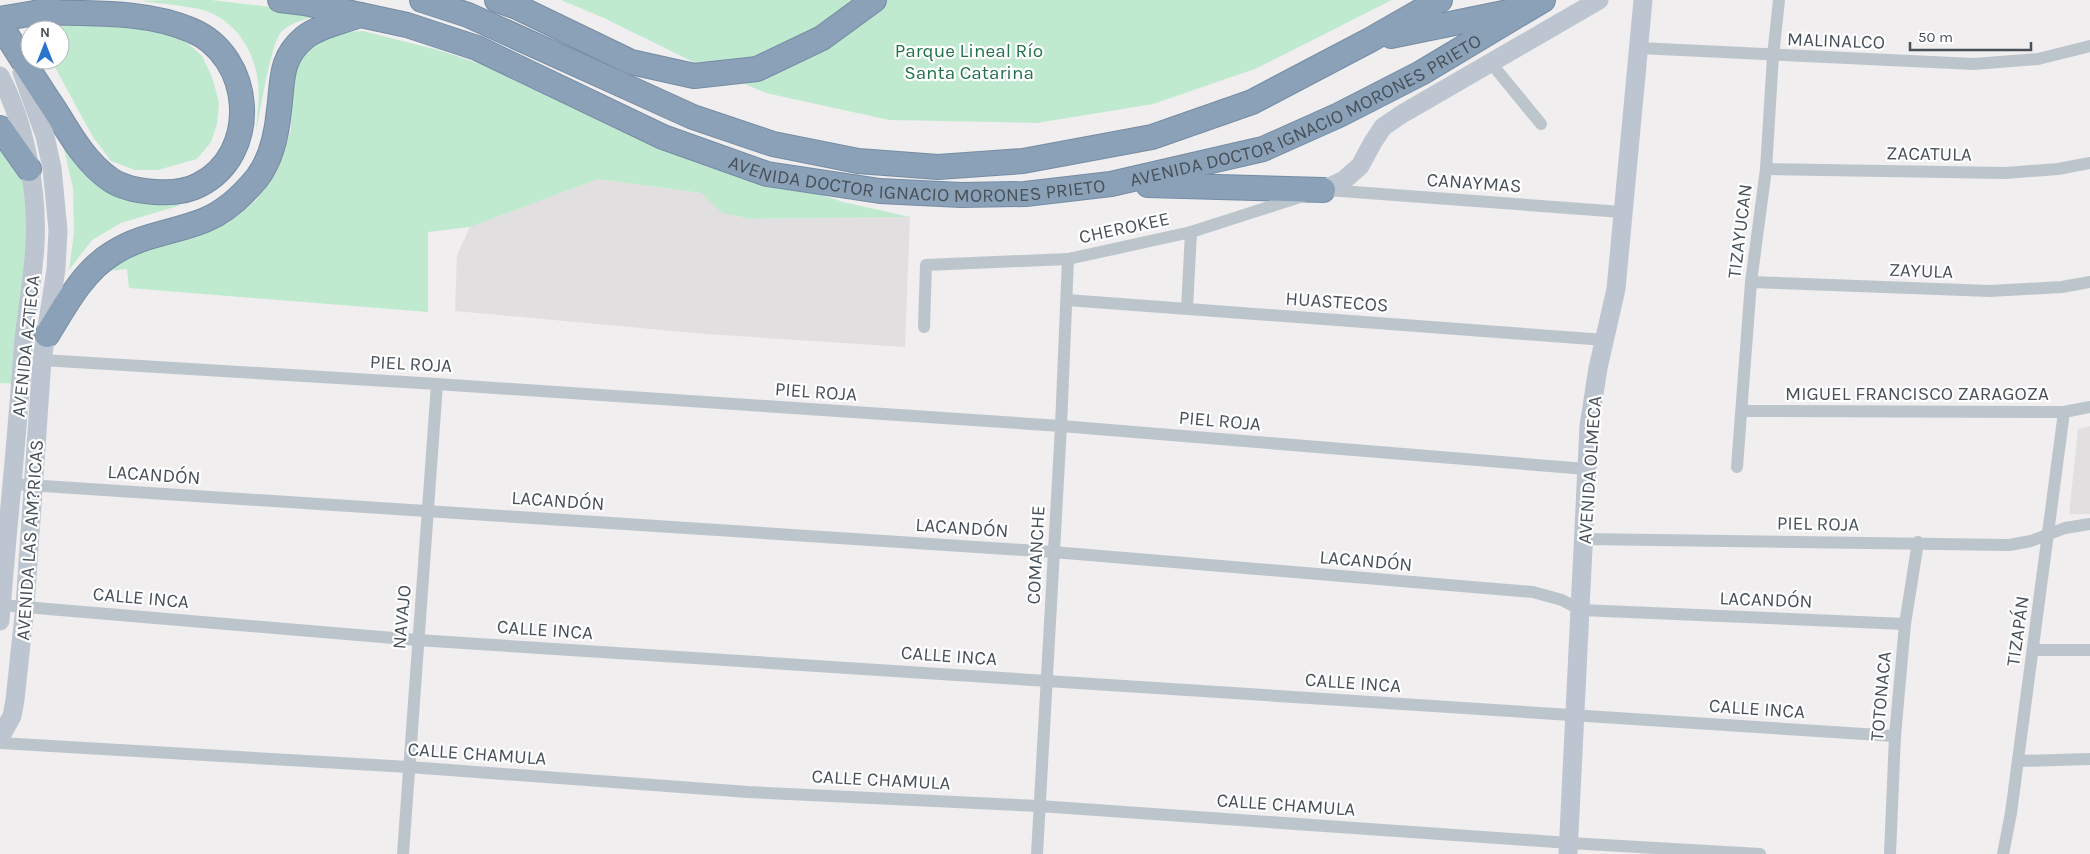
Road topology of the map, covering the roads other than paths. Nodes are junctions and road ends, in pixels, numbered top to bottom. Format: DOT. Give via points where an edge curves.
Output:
graph roads {
  1 [pos="122,0"];
  2 [pos="280,0"];
  3 [pos="422,0"];
  4 [pos="497,0"];
  5 [pos="874,0"];
  6 [pos="1440,0"];
  7 [pos="1599,0"];
  8 [pos="1643,0"];
  9 [pos="1779,0"];
  10 [pos="1538,3"];
  11 [pos="38,12"];
  12 [pos="360,16"];
  13 [pos="2,26"];
  14 [pos="1370,40"];
  15 [pos="2090,46"];
  16 [pos="1639,48"];
  17 [pos="1773,56"];
  18 [pos="1491,63"];
  19 [pos="0,76"];
  20 [pos="1541,124"];
  21 [pos="0,128"];
  22 [pos="2090,162"];
  23 [pos="29,169"];
  24 [pos="1766,169"];
  25 [pos="1111,184"];
  26 [pos="1324,190"];
  27 [pos="1622,212"];
  28 [pos="1191,232"];
  29 [pos="1068,259"];
  30 [pos="1751,282"];
  31 [pos="2090,282"];
  32 [pos="1066,300"];
  33 [pos="1186,308"];
  34 [pos="924,327"];
  35 [pos="47,335"];
  36 [pos="1605,340"];
  37 [pos="42,360"];
  38 [pos="437,384"];
  39 [pos="2090,407"];
  40 [pos="1742,411"];
  41 [pos="2064,412"];
  42 [pos="1061,426"];
  43 [pos="7,464"];
  44 [pos="1737,467"];
  45 [pos="1586,469"];
  46 [pos="13,484"];
  47 [pos="32,485"];
  48 [pos="428,510"];
  49 [pos="2090,524"];
  50 [pos="2049,533"];
  51 [pos="1584,539"];
  52 [pos="1918,542"];
  53 [pos="1053,552"];
  54 [pos="2,585"];
  55 [pos="25,606"];
  56 [pos="1581,610"];
  57 [pos="1,613"];
  58 [pos="1905,624"];
  59 [pos="417,640"];
  60 [pos="2034,650"];
  61 [pos="2090,650"];
  62 [pos="1047,680"];
  63 [pos="6,716"];
  64 [pos="1574,716"];
  65 [pos="0,735"];
  66 [pos="1895,736"];
  67 [pos="0,743"];
  68 [pos="0,751"];
  69 [pos="2090,759"];
  70 [pos="2019,760"];
  71 [pos="409,767"];
  72 [pos="1039,806"];
  73 [pos="1568,849"];
  74 [pos="403,854"];
  75 [pos="1037,854"];
  76 [pos="1760,854"];
  77 [pos="1890,854"];
  78 [pos="2003,854"];
  1 -- 11 [label="highway"];
  2 -- 12 [label="highway, AVENIDA DOCTOR IGNACIO MORONES PRIETO"];
  3 -- 14 [label="highway, AVENIDA DOCTOR IGNACIO MORONES PRIETO" via="468,15 693,117 774,144 858,161 938,166 1023,161 1152,138 1252,102"];
  4 -- 5 [label="highway" via="631,62 694,76 757,68 822,38"];
  6 -- 14 [label="highway, AVENIDA DOCTOR IGNACIO MORONES PRIETO"];
  7 -- 18 [label="main road, AVENIDA DOCTOR IGNACIO MORONES PRIETO"];
  8 -- 16 [label="main road, AVENIDA OLMECA"];
  9 -- 17 [label="street, TIZAYUCAN"];
  10 -- 14 [label="highway"];
  10 -- 25 [label="highway, AVENIDA DOCTOR IGNACIO MORONES PRIETO" via="1421,73 1339,115 1263,148"];
  11 -- 13 [label="highway"];
  11 -- 13 [label="highway" via="121,15 168,22 193,30 218,47 232,66 241,90 243,119 236,145 221,169 199,186 171,193 142,191 112,181 85,157"];
  12 -- 25 [label="highway, AVENIDA DOCTOR IGNACIO MORONES PRIETO" via="407,25 477,48 664,138 767,174 880,191 961,195 1024,194"];
  12 -- 35 [label="highway" via="305,37 294,48 284,66 271,150 258,176 234,202 206,220 136,240 111,254 77,289"];
  13 -- 35 [label="main road, AVENIDA AZTECA" via="39,118 52,168 58,230"];
  15 -- 17 [label="street, MALINALCO" via="2038,59 1982,63"];
  16 -- 17 [label="street, MALINALCO"];
  16 -- 27 [label="main road, AVENIDA OLMECA"];
  17 -- 24 [label="street, TIZAYUCAN"];
  18 -- 20 [label="street"];
  18 -- 26 [label="main road, AVENIDA DOCTOR IGNACIO MORONES PRIETO" via="1384,127 1360,166 1344,180"];
  19 -- 23 [label="main road, AVENIDA AZTECA" via="17,119"];
  21 -- 23 [label="highway"];
  22 -- 24 [label="street, ZACATULA" via="2058,169 2005,173"];
  23 -- 43 [label="main road, AVENIDA AZTECA" via="35,242"];
  24 -- 30 [label="street, TIZAYUCAN"];
  25 -- 26 [label="highway"];
  26 -- 27 [label="street, CANAYMAS"];
  26 -- 28 [label="street, CHEROKEE"];
  27 -- 36 [label="main road, AVENIDA OLMECA" via="1616,289"];
  28 -- 29 [label="street, CHEROKEE"];
  28 -- 33 [label="street"];
  29 -- 32 [label="street, COMANCHE"];
  29 -- 34 [label="street, CHEROKEE" via="926,265"];
  30 -- 31 [label="street, ZAYULA" via="1990,291 2062,288"];
  30 -- 40 [label="street, TIZAYUCAN"];
  32 -- 33 [label="street, HUASTECOS"];
  32 -- 42 [label="street, COMANCHE"];
  33 -- 36 [label="street, HUASTECOS"];
  35 -- 37 [label="main road, AVENIDA LAS AM?RICAS"];
  36 -- 45 [label="main road, AVENIDA OLMECA" via="1593,396"];
  37 -- 38 [label="street, PIEL ROJA"];
  37 -- 47 [label="main road, AVENIDA LAS AM?RICAS"];
  38 -- 42 [label="street, PIEL ROJA"];
  38 -- 48 [label="street, NAVAJO"];
  39 -- 41 [label="street, MIGUEL FRANCISCO ZARAGOZA"];
  40 -- 41 [label="street, MIGUEL FRANCISCO ZARAGOZA"];
  40 -- 44 [label="street, TIZAYUCAN"];
  41 -- 50 [label="street, TIZAPÁN"];
  42 -- 45 [label="street, PIEL ROJA"];
  42 -- 53 [label="street, COMANCHE"];
  43 -- 46 [label="main road, AVENIDA AZTECA"];
  45 -- 51 [label="main road, AVENIDA OLMECA"];
  46 -- 47 [label="street, LACANDÓN"];
  46 -- 54 [label="main road, AVENIDA AZTECA"];
  47 -- 48 [label="street, LACANDÓN"];
  47 -- 55 [label="main road, AVENIDA LAS AM?RICAS"];
  48 -- 53 [label="street, LACANDÓN"];
  48 -- 59 [label="street, NAVAJO"];
  49 -- 50 [label="street, PIEL ROJA"];
  50 -- 52 [label="street, PIEL ROJA" via="2009,545"];
  50 -- 60 [label="street, TIZAPÁN"];
  51 -- 52 [label="street, PIEL ROJA"];
  51 -- 56 [label="main road, AVENIDA OLMECA"];
  52 -- 58 [label="street, TOTONACA"];
  53 -- 56 [label="street, LACANDÓN" via="1533,592"];
  53 -- 62 [label="street, COMANCHE"];
  54 -- 57 [label="main road, AVENIDA AZTECA"];
  55 -- 57 [label="street, CALLE INCA"];
  55 -- 59 [label="street, CALLE INCA"];
  55 -- 63 [label="main road, AVENIDA LAS AM?RICAS"];
  56 -- 58 [label="street, LACANDÓN"];
  56 -- 64 [label="main road, AVENIDA OLMECA"];
  58 -- 66 [label="street, TOTONACA"];
  59 -- 62 [label="street, CALLE INCA"];
  59 -- 71 [label="street, NAVAJO"];
  60 -- 61 [label="street"];
  60 -- 70 [label="street, TIZAPÁN"];
  62 -- 64 [label="street, CALLE INCA"];
  62 -- 72 [label="street, COMANCHE"];
  63 -- 65 [label="main road"];
  64 -- 66 [label="street, CALLE INCA"];
  64 -- 73 [label="main road, AVENIDA OLMECA"];
  65 -- 67 [label="main road"];
  66 -- 77 [label="street, TOTONACA"];
  67 -- 68 [label="main road"];
  67 -- 71 [label="street, CALLE CHAMULA"];
  69 -- 70 [label="street"];
  70 -- 78 [label="street, TIZAPÁN"];
  71 -- 72 [label="street, CALLE CHAMULA" via="748,792"];
  71 -- 74 [label="street, NAVAJO"];
  72 -- 73 [label="street, CALLE CHAMULA"];
  72 -- 75 [label="street, COMANCHE"];
  73 -- 76 [label="street, CALLE CHAMULA"];
}
